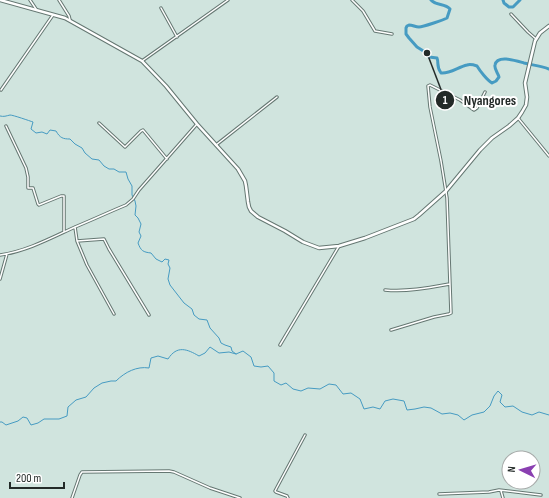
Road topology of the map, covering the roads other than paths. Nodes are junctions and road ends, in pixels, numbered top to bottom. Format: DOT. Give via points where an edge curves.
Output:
graph roads {
  1 [pos="0,0"];
  2 [pos="30,0"];
  3 [pos="59,0"];
  4 [pos="228,0"];
  5 [pos="352,0"];
  6 [pos="161,8"];
  7 [pos="37,10"];
  8 [pos="511,14"];
  9 [pos="53,15"];
  10 [pos="70,20"];
  11 [pos="549,26"];
  12 [pos="392,34"];
  13 [pos="177,37"];
  14 [pos="536,39"];
  15 [pos="142,61"];
  16 [pos="1,90"];
  17 [pos="485,92"];
  18 [pos="277,97"];
  19 [pos="518,118"];
  20 [pos="99,123"];
  21 [pos="197,124"];
  22 [pos="6,126"];
  23 [pos="216,145"];
  24 [pos="549,156"];
  25 [pos="167,158"];
  26 [pos="446,191"];
  27 [pos="75,228"];
  28 [pos="64,232"];
  29 [pos="77,241"];
  30 [pos="339,246"];
  31 [pos="7,254"];
  32 [pos="0,255"];
  33 [pos="0,279"];
  34 [pos="450,284"];
  35 [pos="385,290"];
  36 [pos="114,314"];
  37 [pos="149,315"];
  38 [pos="391,330"];
  39 [pos="280,345"];
  40 [pos="305,435"];
  41 [pos="500,491"];
  42 [pos="439,494"];
  43 [pos="541,495"];
  44 [pos="72,498"];
  45 [pos="240,498"];
  46 [pos="288,498"];
  47 [pos="503,498"];
  1 -- 7 [label="street"];
  2 -- 7 [label="street"];
  3 -- 10 [label="street"];
  4 -- 13 [label="street"];
  5 -- 12 [label="street" via="375,31"];
  6 -- 13 [label="street"];
  7 -- 9 [label="street"];
  8 -- 14 [label="street"];
  9 -- 10 [label="street"];
  9 -- 16 [label="street"];
  10 -- 15 [label="street"];
  11 -- 14 [label="street"];
  13 -- 15 [label="street"];
  14 -- 19 [label="street" via="525,83 526,104"];
  15 -- 21 [label="street"];
  17 -- 26 [label="street" via="478,108 474,110 431,85 428,86"];
  18 -- 23 [label="street"];
  19 -- 24 [label="street"];
  19 -- 26 [label="street" via="488,141"];
  20 -- 25 [label="street" via="125,147 143,130"];
  21 -- 23 [label="street"];
  21 -- 25 [label="street"];
  22 -- 28 [label="street" via="26,168 28,188 33,188 38,204 64,196"];
  23 -- 30 [label="street" via="242,174 249,207 258,218 315,247"];
  25 -- 27 [label="street" via="134,199"];
  26 -- 30 [label="street" via="417,217"];
  26 -- 34 [label="street"];
  27 -- 28 [label="street"];
  27 -- 29 [label="street"];
  28 -- 31 [label="street"];
  29 -- 36 [label="street"];
  29 -- 37 [label="street" via="104,239"];
  30 -- 39 [label="street"];
  31 -- 32 [label="street"];
  31 -- 33 [label="street"];
  34 -- 35 [label="street" via="411,291"];
  34 -- 38 [label="street" via="451,313"];
  40 -- 46 [label="street" via="275,491"];
  41 -- 42 [label="street"];
  41 -- 43 [label="street"];
  41 -- 47 [label="street"];
  44 -- 45 [label="street" via="81,472 171,471"];
}
